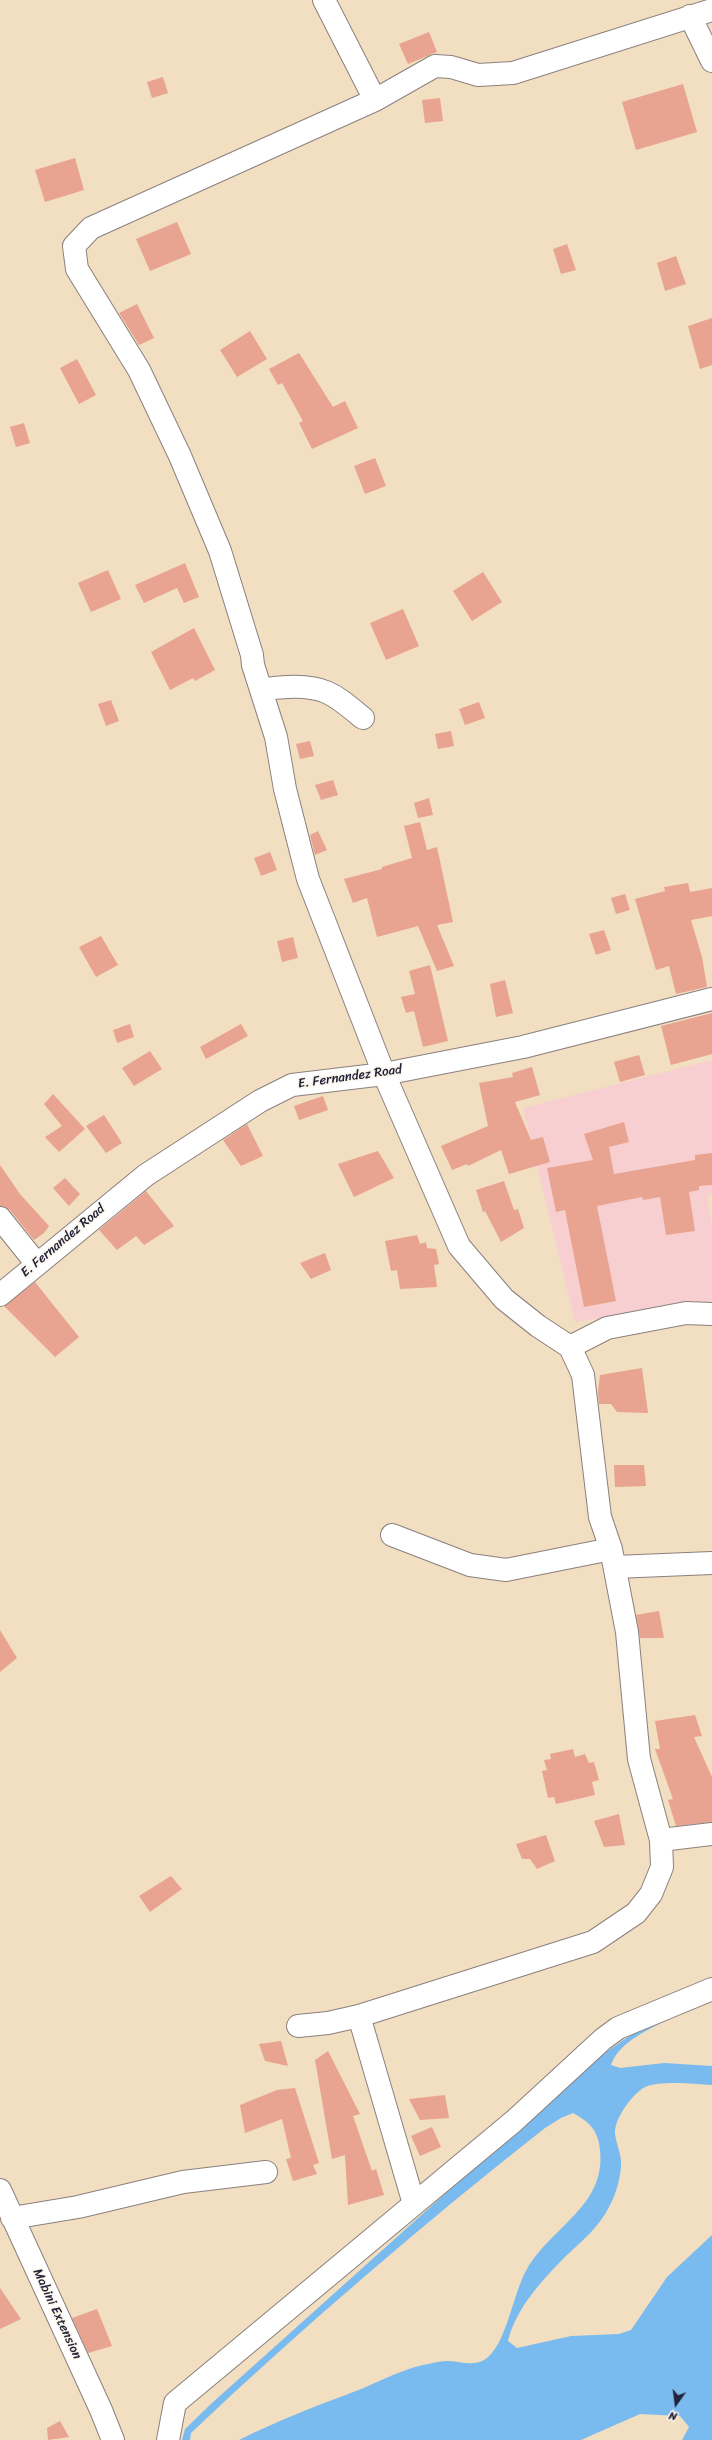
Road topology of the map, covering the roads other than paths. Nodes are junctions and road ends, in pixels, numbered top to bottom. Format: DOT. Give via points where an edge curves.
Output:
graph roads {
  1 [pos="324,0"];
  2 [pos="712,10"];
  3 [pos="690,16"];
  4 [pos="712,61"];
  5 [pos="375,100"];
  6 [pos="263,692"];
  7 [pos="363,718"];
  8 [pos="712,999"];
  9 [pos="384,1074"];
  10 [pos="0,1218"];
  11 [pos="36,1263"];
  12 [pos="0,1295"];
  13 [pos="712,1314"];
  14 [pos="570,1347"];
  15 [pos="392,1534"];
  16 [pos="613,1558"];
  17 [pos="712,1563"];
  18 [pos="712,1834"];
  19 [pos="661,1840"];
  20 [pos="712,1989"];
  21 [pos="359,2016"];
  22 [pos="298,2026"];
  23 [pos="266,2172"];
  24 [pos="0,2192"];
  25 [pos="414,2204"];
  26 [pos="12,2218"];
  27 [pos="113,2440"];
  28 [pos="168,2440"];
  1 -- 5 [label="street"];
  2 -- 3 [label="street"];
  3 -- 4 [label="street"];
  3 -- 5 [label="street" via="513,73 478,75 451,67 435,66"];
  5 -- 6 [label="street" via="92,228 74,246 78,269 139,370 180,456 220,551"];
  6 -- 7 [label="street" via="268,688 304,686 325,690"];
  6 -- 9 [label="street" via="276,737 285,789 308,879"];
  8 -- 9 [label="street, E. Fernandez Road" via="522,1047"];
  9 -- 11 [label="street, E. Fernandez Road" via="292,1085 260,1101 146,1174"];
  9 -- 14 [label="street" via="459,1246 504,1299"];
  10 -- 11 [label="street"];
  11 -- 12 [label="street, E. Fernandez Road"];
  13 -- 14 [label="street" via="686,1313 607,1328"];
  14 -- 16 [label="street" via="583,1375 600,1517"];
  15 -- 16 [label="street" via="470,1565 506,1570"];
  16 -- 17 [label="street"];
  16 -- 19 [label="street" via="627,1632 639,1759"];
  18 -- 19 [label="street"];
  19 -- 21 [label="street" via="662,1867 650,1894 636,1913 593,1942"];
  20 -- 25 [label="street" via="618,2028 514,2121"];
  21 -- 22 [label="street"];
  21 -- 25 [label="street"];
  23 -- 26 [label="street" via="183,2182 78,2207"];
  24 -- 26 [label="street, Mabini Extension"];
  25 -- 28 [label="street" via="175,2403"];
  26 -- 27 [label="street, Mabini Extension"];
}
